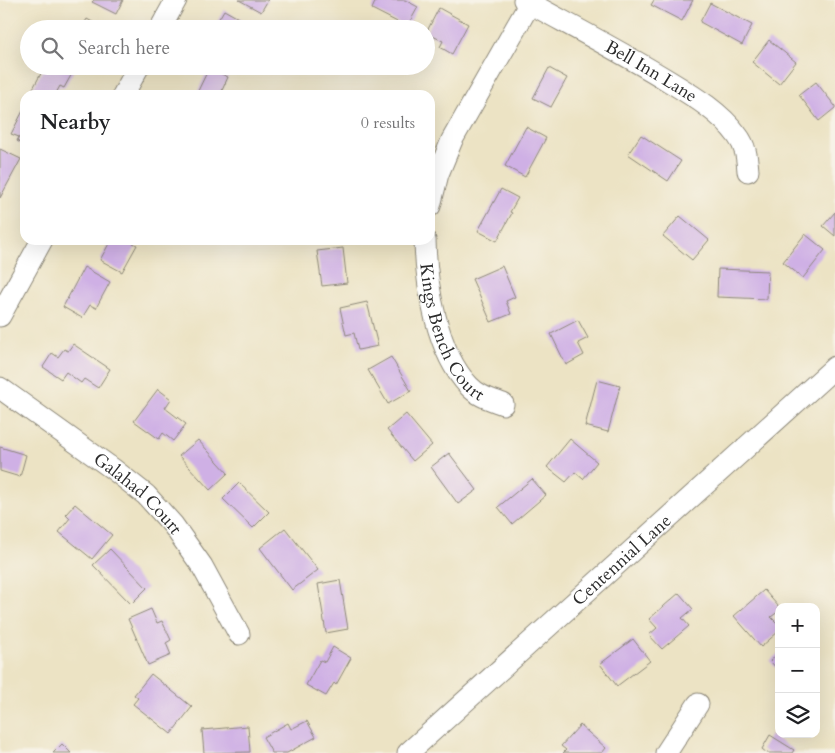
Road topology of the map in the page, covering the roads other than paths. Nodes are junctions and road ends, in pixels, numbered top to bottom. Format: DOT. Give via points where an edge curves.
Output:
graph roads {
  1 [pos="176,0"];
  2 [pos="527,2"];
  3 [pos="165,20"];
  4 [pos="134,75"];
  5 [pos="126,90"];
  6 [pos="748,171"];
  7 [pos="435,186"];
  8 [pos="39,245"];
  9 [pos="425,245"];
  10 [pos="0,316"];
  11 [pos="835,367"];
  12 [pos="0,388"];
  13 [pos="503,404"];
  14 [pos="239,634"];
  15 [pos="698,704"];
  16 [pos="408,753"];
  17 [pos="666,753"];
  1 -- 3 [label="street"];
  2 -- 6 [label="street, Bell Inn Lane" via="693,96 739,136 746,152"];
  2 -- 7 [label="street" via="452,140"];
  4 -- 5 [label="street"];
  8 -- 10 [label="street"];
  9 -- 13 [label="street, Kings Bench Court" via="429,289 439,329 454,367 483,397"];
  11 -- 16 [label="street, Centennial Lane"];
  12 -- 14 [label="street, Galahad Court" via="146,495 202,566"];
  15 -- 17 [label="street"];
}
